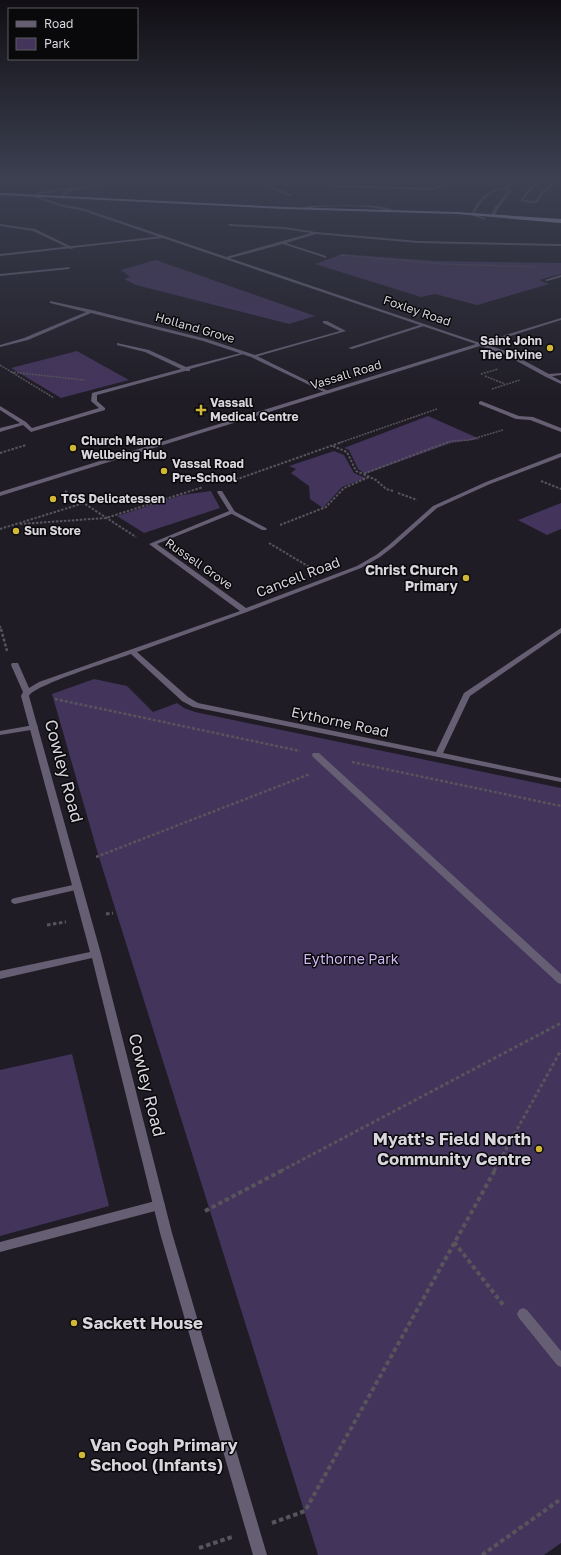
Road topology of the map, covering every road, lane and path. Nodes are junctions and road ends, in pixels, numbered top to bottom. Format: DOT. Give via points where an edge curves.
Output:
graph roads {
  1 [pos="25,253"];
  2 [pos="209,253"];
  3 [pos="247,253"];
  4 [pos="312,253"];
  5 [pos="0,255"];
  6 [pos="325,257"];
  7 [pos="226,258"];
  8 [pos="69,268"];
  9 [pos="541,268"];
  10 [pos="0,275"];
  11 [pos="561,276"];
  12 [pos="546,280"];
  13 [pos="52,302"];
  14 [pos="92,311"];
  15 [pos="561,319"];
  16 [pos="325,322"];
  17 [pos="426,325"];
  18 [pos="119,344"];
  19 [pos="478,344"];
  20 [pos="0,346"];
  21 [pos="350,348"];
  22 [pos="245,354"];
  23 [pos="253,356"];
  24 [pos="0,365"];
  25 [pos="503,367"];
  26 [pos="188,370"];
  27 [pos="11,372"];
  28 [pos="481,374"];
  29 [pos="561,374"];
  30 [pos="485,376"];
  31 [pos="548,376"];
  32 [pos="561,383"];
  33 [pos="506,384"];
  34 [pos="118,388"];
  35 [pos="326,391"];
  36 [pos="54,398"];
  37 [pos="481,402"];
  38 [pos="0,408"];
  39 [pos="437,409"];
  40 [pos="534,419"];
  41 [pos="24,423"];
  42 [pos="0,430"];
  43 [pos="561,430"];
  44 [pos="333,446"];
  45 [pos="561,454"];
  46 [pos="363,474"];
  47 [pos="370,477"];
  48 [pos="540,480"];
  49 [pos="227,482"];
  50 [pos="210,486"];
  51 [pos="62,489"];
  52 [pos="561,489"];
  53 [pos="393,491"];
  54 [pos="220,492"];
  55 [pos="0,494"];
  56 [pos="84,503"];
  57 [pos="232,512"];
  58 [pos="106,518"];
  59 [pos="20,524"];
  60 [pos="0,528"];
  61 [pos="264,529"];
  62 [pos="266,541"];
  63 [pos="152,544"];
  64 [pos="314,569"];
  65 [pos="245,611"];
  66 [pos="0,626"];
  67 [pos="561,630"];
  68 [pos="131,652"];
  69 [pos="15,665"];
  70 [pos="27,692"];
  71 [pos="34,727"];
  72 [pos="0,734"];
  73 [pos="316,755"];
  74 [pos="438,755"];
  75 [pos="329,767"];
  76 [pos="561,780"];
  77 [pos="96,857"];
  78 [pos="77,887"];
  79 [pos="15,902"];
  80 [pos="72,920"];
  81 [pos="47,925"];
  82 [pos="96,954"];
  83 [pos="0,975"];
  84 [pos="561,980"];
  85 [pos="561,1023"];
  86 [pos="561,1050"];
  87 [pos="159,1205"];
  88 [pos="205,1211"];
  89 [pos="454,1242"];
  90 [pos="0,1247"];
  91 [pos="523,1314"];
  92 [pos="561,1361"];
  93 [pos="561,1499"];
  94 [pos="268,1524"];
  95 [pos="235,1536"];
  96 [pos="199,1548"];
  97 [pos="260,1555"];
  98 [pos="482,1555"];
  1 -- 5 [label="street"];
  2 -- 7 [label="street, Foxley Road"];
  3 -- 7 [label="street"];
  4 -- 6 [label="street"];
  6 -- 9 [label="path" via="342,255 443,264"];
  7 -- 17 [label="street, Foxley Road"];
  8 -- 10 [label="street"];
  11 -- 12 [label="street"];
  13 -- 14 [label="street, Holland Grove"];
  14 -- 20 [label="street" via="26,339"];
  14 -- 22 [label="street, Holland Grove" via="205,340"];
  15 -- 19 [label="street, Vassall Road"];
  16 -- 23 [label="street" via="344,331"];
  17 -- 19 [label="street, Foxley Road"];
  17 -- 21 [label="street"];
  18 -- 26 [label="street" via="147,351"];
  19 -- 31 [label="street, Foxley Road" via="506,353"];
  19 -- 35 [label="street, Vassall Road"];
  22 -- 23 [label="street, Holland Grove"];
  22 -- 26 [label="street"];
  23 -- 35 [label="street, Holland Grove"];
  24 -- 27 [label="path"];
  25 -- 28 [label="path"];
  26 -- 34 [label="street"];
  27 -- 34 [label="path" via="70,378"];
  27 -- 36 [label="path"];
  29 -- 31 [label="street"];
  30 -- 33 [label="path"];
  31 -- 32 [label="street, Foxley Road"];
  34 -- 41 [label="street" via="94,394 94,402 103,409 31,430"];
  35 -- 55 [label="street, Vassall Road"];
  37 -- 40 [label="street" via="518,418"];
  38 -- 41 [label="street"];
  39 -- 44 [label="path"];
  40 -- 43 [label="street"];
  40 -- 46 [label="path" via="474,439 452,441"];
  41 -- 42 [label="street"];
  44 -- 46 [label="path" via="347,452 356,471"];
  44 -- 49 [label="path"];
  45 -- 65 [label="street, Cancell Road" via="435,508 392,546 359,567"];
  46 -- 47 [label="path"];
  47 -- 53 [label="path"];
  47 -- 61 [label="path" via="344,488 326,507"];
  48 -- 52 [label="path"];
  50 -- 58 [label="path"];
  51 -- 56 [label="path"];
  54 -- 57 [label="street"];
  56 -- 58 [label="path"];
  56 -- 59 [label="path"];
  57 -- 61 [label="street"];
  57 -- 63 [label="street, Russell Grove"];
  58 -- 59 [label="path"];
  58 -- 63 [label="path" via="137,538"];
  59 -- 60 [label="path"];
  62 -- 64 [label="path"];
  63 -- 65 [label="street, Russell Grove"];
  65 -- 68 [label="street, Cancell Road"];
  66 -- 69 [label="path" via="9,660"];
  67 -- 74 [label="street" via="467,695"];
  68 -- 70 [label="street, Cancell Road" via="33,687"];
  68 -- 74 [label="street, Eythorne Road" via="185,699 196,705"];
  69 -- 70 [label="street, Cowley Road"];
  70 -- 71 [label="street, Cowley Road" via="25,696"];
  71 -- 72 [label="street"];
  71 -- 78 [label="street, Cowley Road"];
  73 -- 75 [label="street"];
  74 -- 76 [label="street, Eythorne Road"];
  75 -- 77 [label="path"];
  75 -- 84 [label="street"];
  78 -- 79 [label="street"];
  78 -- 82 [label="street, Cowley Road"];
  80 -- 81 [label="path"];
  82 -- 83 [label="street"];
  82 -- 87 [label="street, Cowley Road"];
  85 -- 88 [label="path"];
  86 -- 89 [label="path"];
  87 -- 90 [label="street"];
  87 -- 97 [label="street, Cowley Road" via="220,1424"];
  89 -- 91 [label="path" via="514,1319"];
  89 -- 94 [label="path" via="304,1511"];
  91 -- 92 [label="street"];
  93 -- 98 [label="path"];
  95 -- 96 [label="path"];
}
